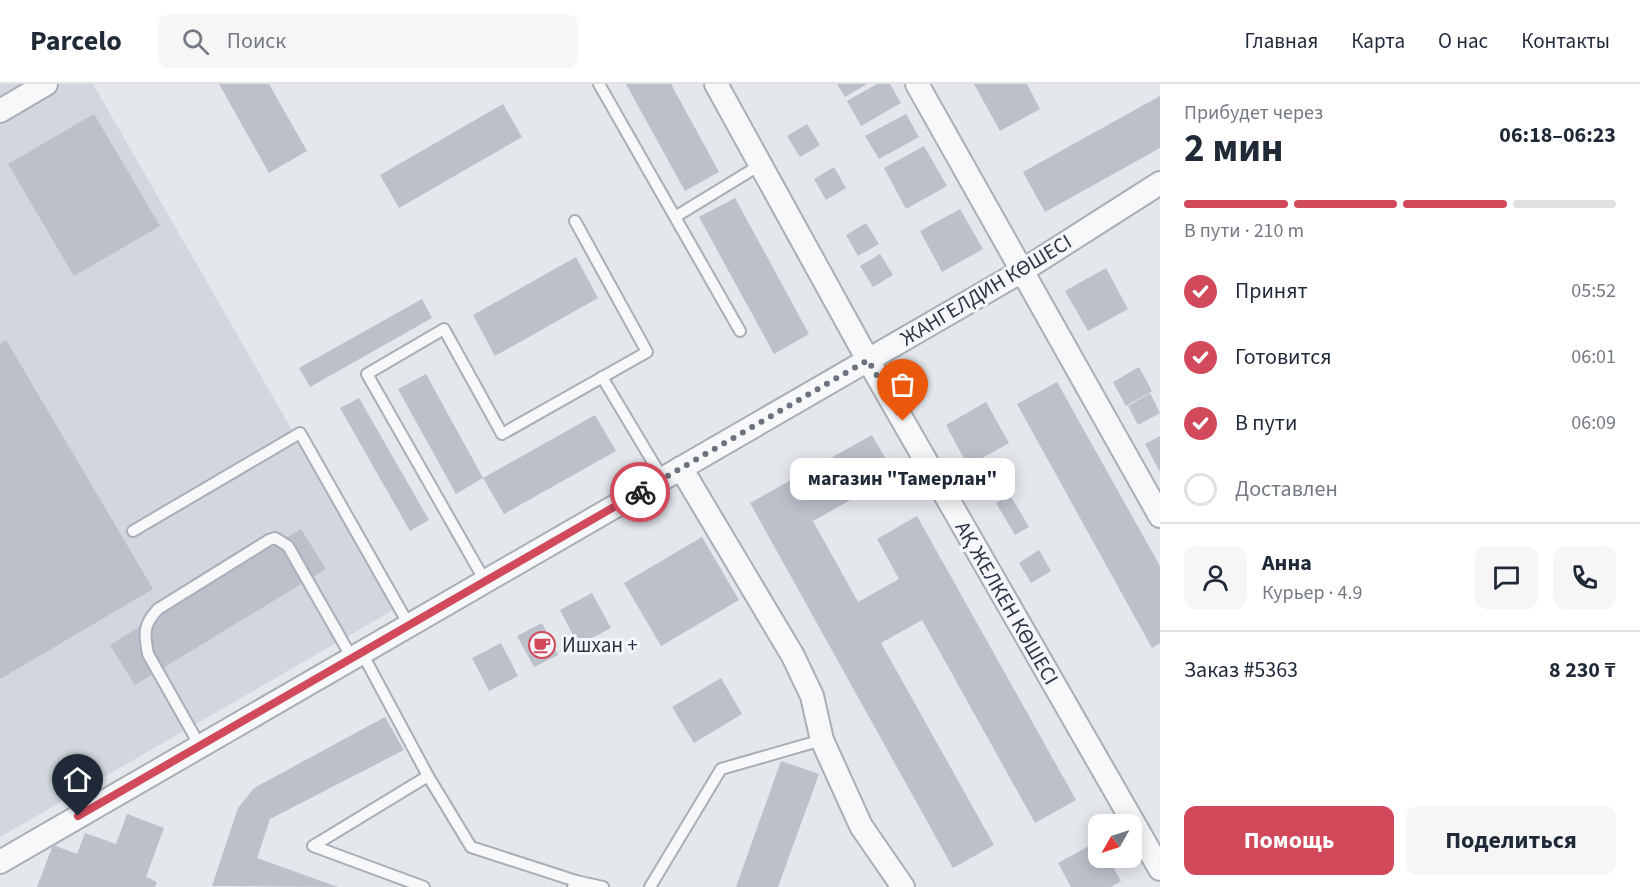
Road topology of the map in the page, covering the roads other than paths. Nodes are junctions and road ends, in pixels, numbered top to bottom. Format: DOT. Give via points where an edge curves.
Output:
graph roads {
  1 [pos="46,84"];
  2 [pos="599,84"];
  3 [pos="716,84"];
  4 [pos="917,84"];
  5 [pos="0,111"];
  6 [pos="760,165"];
  7 [pos="1160,183"];
  8 [pos="675,217"];
  9 [pos="575,221"];
  10 [pos="1022,271"];
  11 [pos="740,331"];
  12 [pos="868,360"];
  13 [pos="602,377"];
  14 [pos="672,473"];
  15 [pos="1160,516"];
  16 [pos="133,531"];
  17 [pos="485,581"];
  18 [pos="409,625"];
  19 [pos="357,656"];
  20 [pos="822,740"];
  21 [pos="200,746"];
  22 [pos="428,776"];
  23 [pos="0,862"];
  24 [pos="1160,868"];
  25 [pos="575,884"];
  26 [pos="416,886"];
  27 [pos="603,887"];
  28 [pos="650,887"];
  29 [pos="903,887"];
  1 -- 5 [label="street"];
  2 -- 8 [label="lane"];
  3 -- 6 [label="street, АҚ ЖЕЛКЕН КӨШЕСІ"];
  4 -- 10 [label="street"];
  6 -- 8 [label="lane"];
  6 -- 12 [label="street, АҚ ЖЕЛКЕН КӨШЕСІ"];
  7 -- 10 [label="street, ЖАНГЕЛДИН КӨШЕСІ"];
  8 -- 11 [label="lane"];
  9 -- 13 [label="lane" via="647,352"];
  10 -- 12 [label="street, ЖАНГЕЛДИН КӨШЕСІ"];
  10 -- 15 [label="street"];
  12 -- 14 [label="street, ЖАНГЕЛДИН КӨШЕСІ"];
  12 -- 24 [label="street, АҚ ЖЕЛКЕН КӨШЕСІ"];
  13 -- 14 [label="lane"];
  13 -- 17 [label="lane" via="502,434 444,329 367,374"];
  14 -- 17 [label="street, ЖАНГЕЛДИН КӨШЕСІ"];
  14 -- 20 [label="street" via="793,656 812,696"];
  16 -- 18 [label="lane" via="300,433"];
  17 -- 18 [label="street, ЖАНГЕЛДИН КӨШЕСІ"];
  18 -- 19 [label="street, ЖАНГЕЛДИН КӨШЕСІ"];
  19 -- 21 [label="street, ЖАНГЕЛДИН КӨШЕСІ"];
  19 -- 21 [label="lane" via="288,546 275,538 269,540 158,609 147,620 148,654"];
  19 -- 22 [label="lane"];
  20 -- 28 [label="lane" via="721,769"];
  20 -- 29 [label="street" via="861,826"];
  21 -- 23 [label="street, ЖАНГЕЛДИН КӨШЕСІ"];
  22 -- 25 [label="lane" via="471,847"];
  22 -- 26 [label="lane" via="313,846"];
  25 -- 27 [label="lane"];
}
